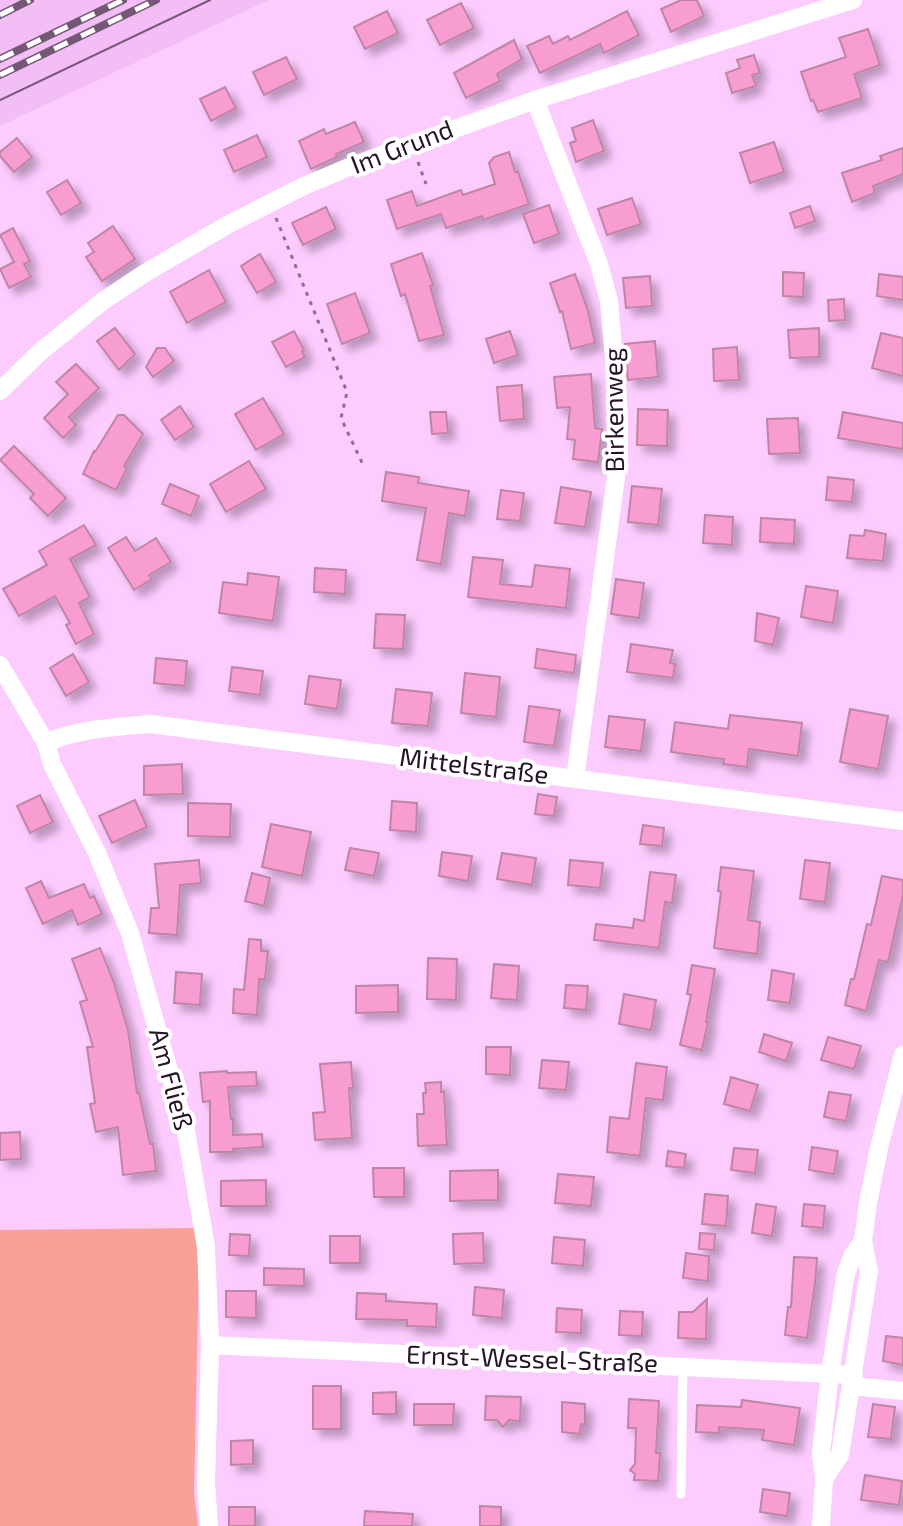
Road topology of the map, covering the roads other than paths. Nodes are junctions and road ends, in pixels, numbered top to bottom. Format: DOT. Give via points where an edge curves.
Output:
graph roads {
  1 [pos="853,0"];
  2 [pos="535,100"];
  3 [pos="0,391"];
  4 [pos="0,665"];
  5 [pos="46,743"];
  6 [pos="575,779"];
  7 [pos="903,821"];
  8 [pos="903,1055"];
  9 [pos="863,1241"];
  10 [pos="210,1345"];
  11 [pos="683,1366"];
  12 [pos="830,1373"];
  13 [pos="853,1380"];
  14 [pos="903,1391"];
  15 [pos="824,1479"];
  16 [pos="681,1494"];
  17 [pos="209,1526"];
  18 [pos="821,1526"];
  1 -- 2 [label="street, Im Grund"];
  2 -- 3 [label="street, Im Grund" via="349,167 193,244 103,301"];
  2 -- 6 [label="street, Birkenweg" via="609,301 619,414 619,455"];
  4 -- 5 [label="street, Am Fließ"];
  5 -- 6 [label="street, Mittelstraße" via="150,724"];
  5 -- 10 [label="street, Am Fließ" via="130,933 186,1131 204,1225"];
  6 -- 7 [label="street, Mittelstraße"];
  8 -- 9 [label="street"];
  9 -- 12 [label="street" via="846,1273"];
  9 -- 13 [label="street" via="869,1271"];
  10 -- 11 [label="street, Ernst-Wessel-Straße"];
  10 -- 17 [label="street, Am Fließ"];
  11 -- 12 [label="street, Ernst-Wessel-Straße"];
  11 -- 16 [label="lane"];
  12 -- 13 [label="street, Ernst-Wessel-Straße"];
  12 -- 15 [label="street" via="821,1453"];
  13 -- 14 [label="street, Ernst-Wessel-Straße"];
  13 -- 15 [label="street" via="840,1455"];
  15 -- 18 [label="street"];
}
